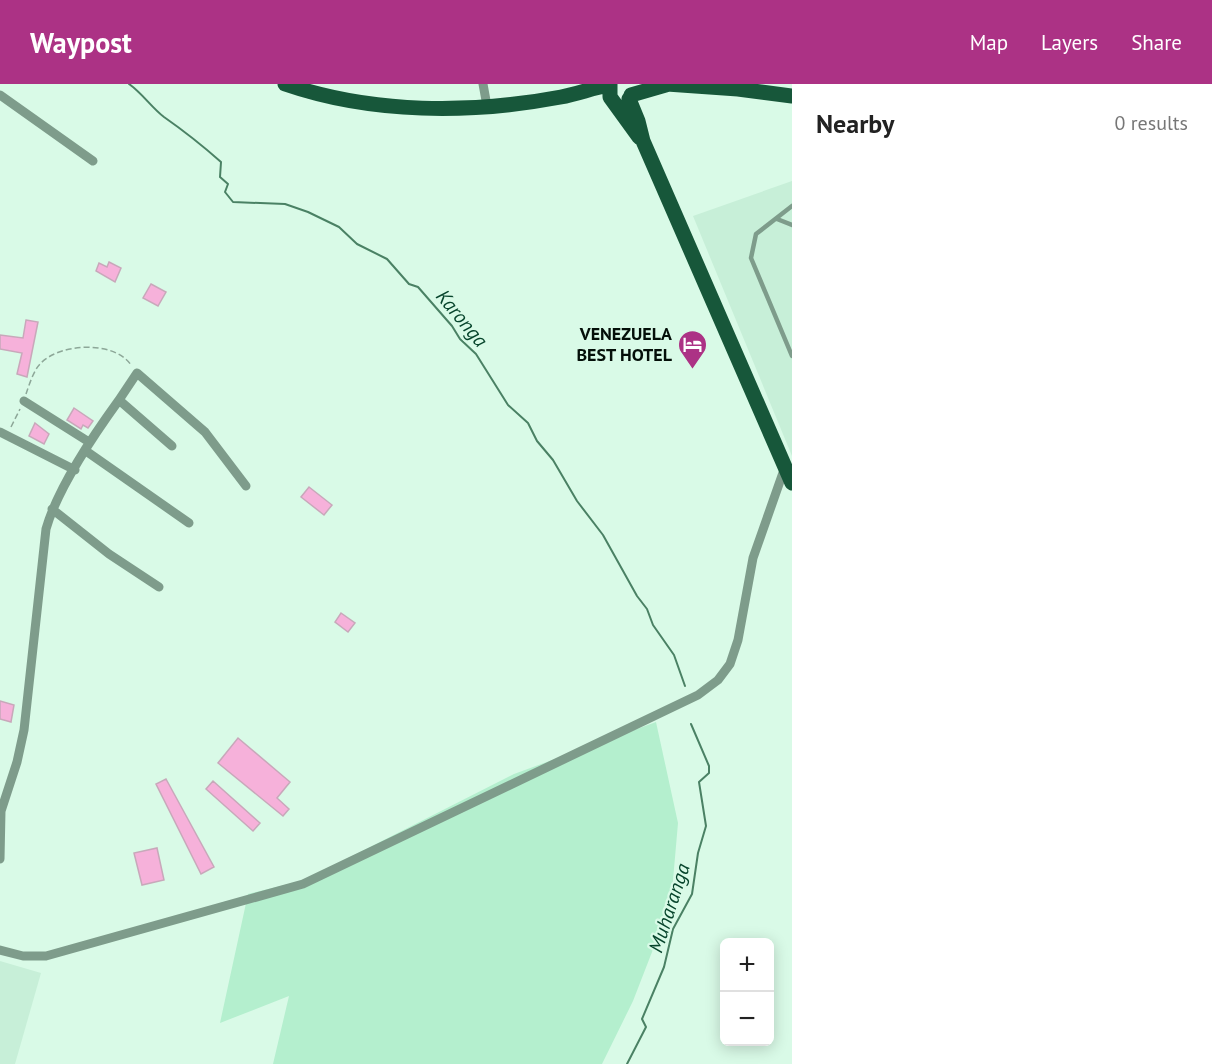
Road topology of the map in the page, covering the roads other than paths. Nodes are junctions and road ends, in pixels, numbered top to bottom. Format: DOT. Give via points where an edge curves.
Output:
graph roads {
  1 [pos="285,84"];
  2 [pos="483,84"];
  3 [pos="668,84"];
  4 [pos="619,92"];
  5 [pos="0,94"];
  6 [pos="792,96"];
  7 [pos="487,106"];
  8 [pos="93,161"];
  9 [pos="792,206"];
  10 [pos="777,219"];
  11 [pos="792,225"];
  12 [pos="792,356"];
  13 [pos="118,400"];
  14 [pos="24,401"];
  15 [pos="4,434"];
  16 [pos="172,446"];
  17 [pos="88,447"];
  18 [pos="785,467"];
  19 [pos="75,470"];
  20 [pos="792,483"];
  21 [pos="246,486"];
  22 [pos="52,509"];
  23 [pos="189,524"];
  24 [pos="159,587"];
  25 [pos="0,859"];
  26 [pos="0,950"];
  1 -- 7 [label="main road" via="365,104"];
  2 -- 7 [label="street"];
  3 -- 4 [label="main road"];
  3 -- 6 [label="main road"];
  4 -- 7 [label="main road"];
  4 -- 18 [label="main road"];
  5 -- 8 [label="street"];
  9 -- 10 [label="lane"];
  10 -- 11 [label="lane"];
  10 -- 12 [label="lane" via="756,234 751,258"];
  13 -- 16 [label="street"];
  13 -- 17 [label="street"];
  13 -- 21 [label="street" via="137,373 205,432"];
  14 -- 17 [label="street"];
  15 -- 19 [label="street"];
  17 -- 19 [label="street"];
  17 -- 23 [label="street"];
  18 -- 20 [label="main road"];
  18 -- 26 [label="street" via="753,558 730,664 718,680 698,694 303,884 46,956"];
  19 -- 22 [label="street"];
  22 -- 24 [label="street"];
  22 -- 25 [label="street" via="46,529 24,730 1,811"];
}
